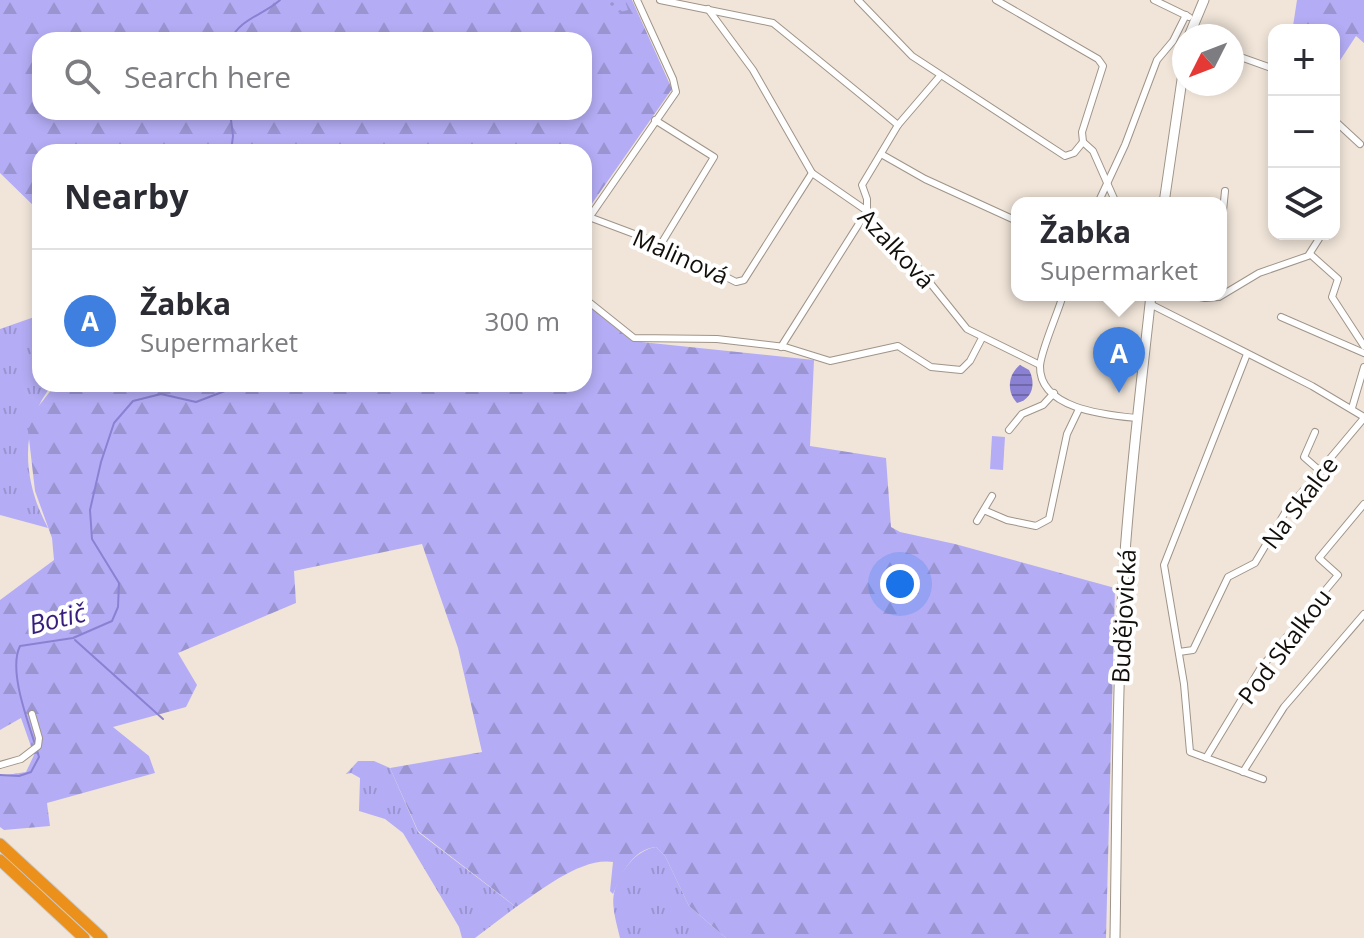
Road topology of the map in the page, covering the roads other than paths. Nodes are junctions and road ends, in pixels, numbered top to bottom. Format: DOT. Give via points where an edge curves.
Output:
graph roads {
  1 [pos="637,0"];
  2 [pos="660,0"];
  3 [pos="858,0"];
  4 [pos="996,0"];
  5 [pos="1154,0"];
  6 [pos="1204,0"];
  7 [pos="708,9"];
  8 [pos="1191,18"];
  9 [pos="1186,24"];
  10 [pos="1190,24"];
  11 [pos="1172,40"];
  12 [pos="1244,58"];
  13 [pos="1268,67"];
  14 [pos="940,76"];
  15 [pos="1180,96"];
  16 [pos="655,120"];
  17 [pos="898,125"];
  18 [pos="1340,126"];
  19 [pos="1083,142"];
  20 [pos="1360,144"];
  21 [pos="881,154"];
  22 [pos="812,173"];
  23 [pos="1106,184"];
  24 [pos="1225,191"];
  25 [pos="1101,197"];
  26 [pos="1113,197"];
  27 [pos="1165,197"];
  28 [pos="1225,197"];
  29 [pos="867,211"];
  30 [pos="592,213"];
  31 [pos="592,218"];
  32 [pos="1011,218"];
  33 [pos="1318,240"];
  34 [pos="661,244"];
  35 [pos="1310,254"];
  36 [pos="1227,291"];
  37 [pos="1061,301"];
  38 [pos="1151,301"];
  39 [pos="1154,301"];
  40 [pos="592,304"];
  41 [pos="1281,317"];
  42 [pos="982,338"];
  43 [pos="1364,346"];
  44 [pos="781,347"];
  45 [pos="1364,353"];
  46 [pos="1247,354"];
  47 [pos="1040,365"];
  48 [pos="1364,367"];
  49 [pos="1054,393"];
  50 [pos="1352,408"];
  51 [pos="1079,409"];
  52 [pos="1364,417"];
  53 [pos="1136,418"];
  54 [pos="1009,430"];
  55 [pos="1315,432"];
  56 [pos="1320,471"];
  57 [pos="992,496"];
  58 [pos="1364,504"];
  59 [pos="986,511"];
  60 [pos="977,521"];
  61 [pos="1364,614"];
  62 [pos="1179,652"];
  63 [pos="32,714"];
  64 [pos="1206,758"];
  65 [pos="0,765"];
  66 [pos="1243,772"];
  67 [pos="1263,779"];
  68 [pos="0,844"];
  69 [pos="0,860"];
  70 [pos="26,875"];
  71 [pos="84,938"];
  72 [pos="102,938"];
  73 [pos="1115,938"];
  1 -- 16 [label="street" via="676,92"];
  2 -- 7 [label="street"];
  3 -- 14 [label="street" via="912,56"];
  4 -- 19 [label="street" via="1103,66"];
  5 -- 8 [label="street"];
  6 -- 8 [label="main road"];
  7 -- 17 [label="street" via="773,23"];
  7 -- 22 [label="street, Azalková" via="753,70"];
  8 -- 9 [label="street"];
  8 -- 10 [label="main road"];
  11 -- 23 [label="street" via="1157,60"];
  12 -- 13 [label="street"];
  14 -- 17 [label="street"];
  14 -- 19 [label="street" via="1065,156"];
  15 -- 27 [label="main road"];
  16 -- 30 [label="street"];
  16 -- 34 [label="street" via="714,157"];
  17 -- 21 [label="street"];
  18 -- 20 [label="street"];
  19 -- 23 [label="street" via="1093,151"];
  21 -- 29 [label="street" via="862,185"];
  21 -- 32 [label="street"];
  22 -- 29 [label="street, Azalková"];
  22 -- 34 [label="street, Malinová" via="744,280 736,282"];
  23 -- 25 [label="street"];
  23 -- 26 [label="street"];
  24 -- 28 [label="street"];
  29 -- 42 [label="street, Azalková" via="967,329"];
  29 -- 44 [label="street"];
  31 -- 34 [label="street, Malinová"];
  33 -- 35 [label="street"];
  35 -- 36 [label="street"];
  35 -- 43 [label="street" via="1338,279 1332,297"];
  37 -- 47 [label="street"];
  38 -- 53 [label="main road, Budějovická"];
  39 -- 46 [label="street"];
  40 -- 44 [label="street" via="634,338 717,339"];
  41 -- 45 [label="street"];
  42 -- 44 [label="street" via="961,370 931,367 898,346 830,361"];
  42 -- 47 [label="street, Azalková"];
  46 -- 50 [label="street"];
  46 -- 62 [label="street" via="1164,565"];
  47 -- 49 [label="street" via="1043,380"];
  48 -- 50 [label="street"];
  49 -- 51 [label="street"];
  49 -- 54 [label="street" via="1022,414"];
  50 -- 52 [label="street"];
  51 -- 53 [label="street"];
  51 -- 59 [label="street" via="1067,434 1049,519 1036,526"];
  52 -- 56 [label="street, Na Skalce"];
  53 -- 73 [label="main road, Budějovická" via="1124,569"];
  55 -- 56 [label="street" via="1304,457"];
  56 -- 62 [label="street, Na Skalce" via="1286,511 1255,563 1228,577 1193,650"];
  57 -- 59 [label="street"];
  58 -- 64 [label="street, Pod Skalkou" via="1319,558 1338,575 1260,669"];
  59 -- 60 [label="street"];
  61 -- 66 [label="street" via="1284,707"];
  62 -- 64 [label="street" via="1190,752"];
  63 -- 65 [label="street" via="38,746 21,759"];
  64 -- 66 [label="street"];
  66 -- 67 [label="street"];
  68 -- 70 [label="highway"];
  69 -- 70 [label="highway"];
  70 -- 71 [label="highway"];
  70 -- 72 [label="highway"];
}
